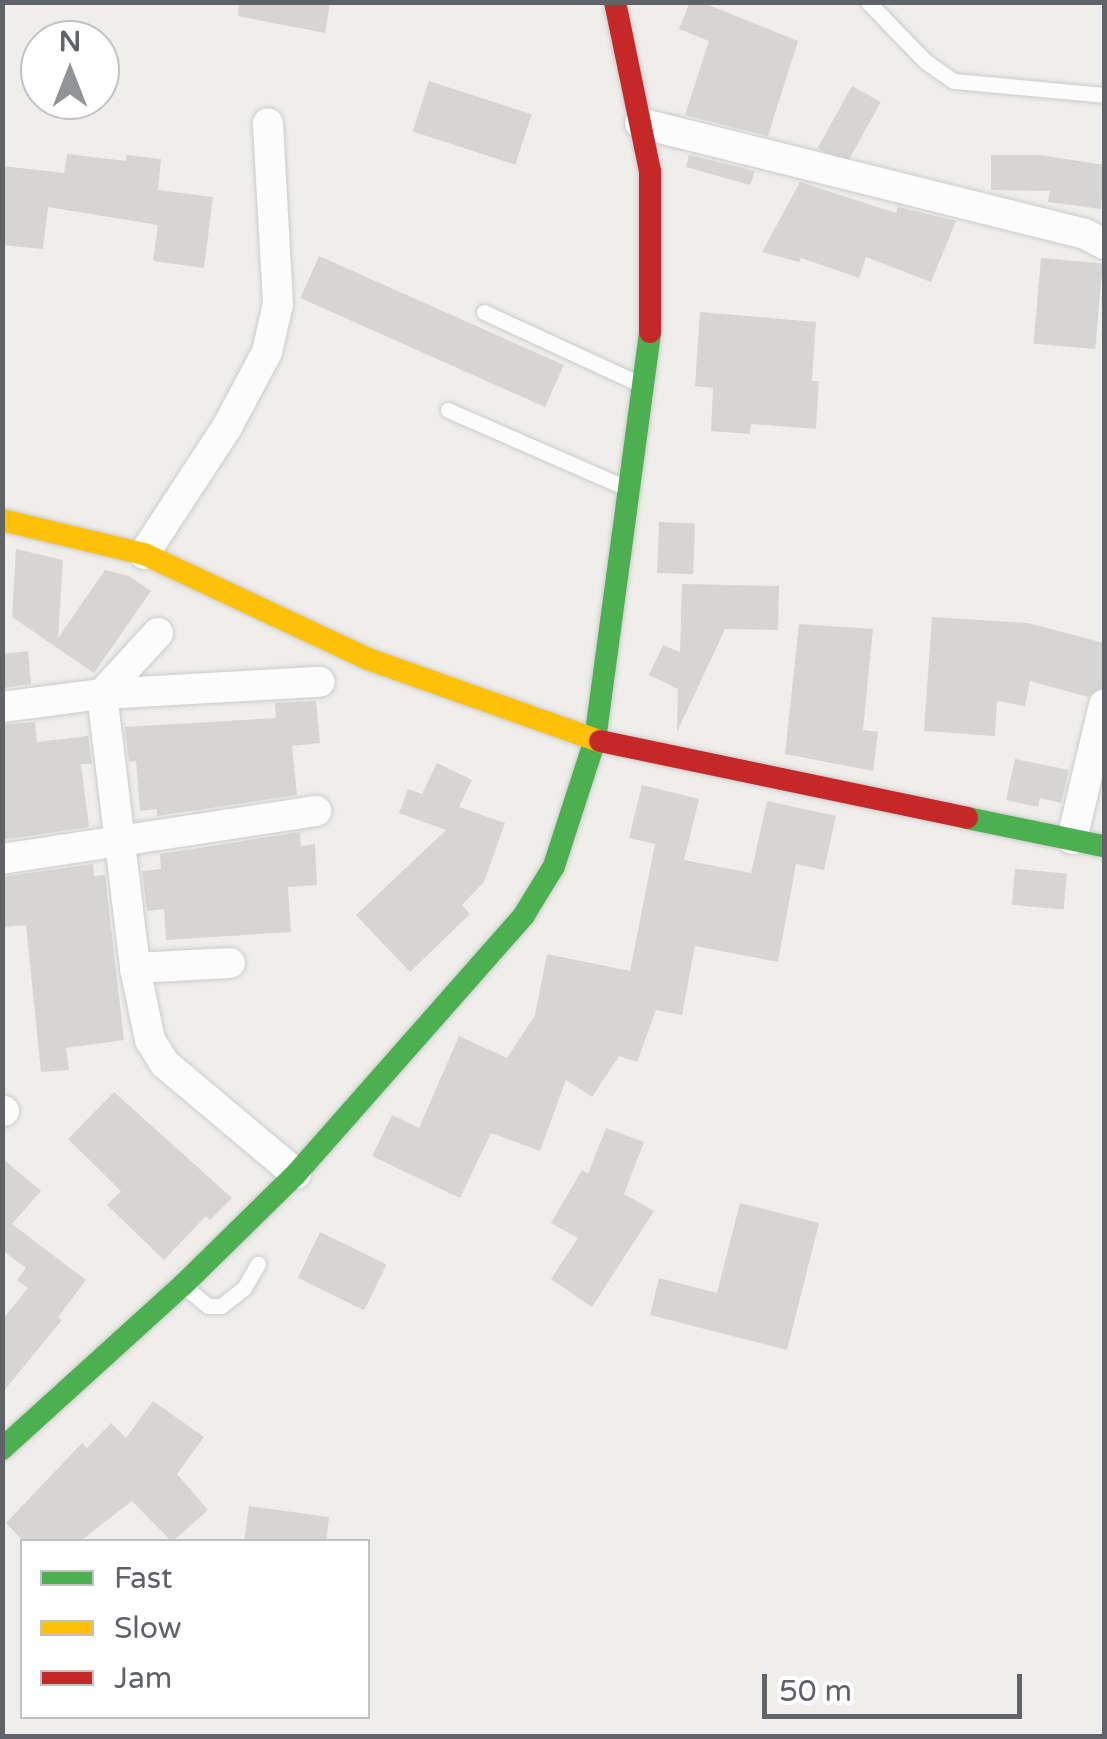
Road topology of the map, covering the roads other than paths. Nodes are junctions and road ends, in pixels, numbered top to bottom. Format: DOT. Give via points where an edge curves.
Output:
graph roads {
  1 [pos="615,2"];
  2 [pos="868,2"];
  3 [pos="1104,95"];
  4 [pos="268,123"];
  5 [pos="640,123"];
  6 [pos="1104,244"];
  7 [pos="484,312"];
  8 [pos="644,385"];
  9 [pos="448,410"];
  10 [pos="632,490"];
  11 [pos="2,520"];
  12 [pos="144,554"];
  13 [pos="158,633"];
  14 [pos="320,682"];
  15 [pos="102,694"];
  16 [pos="1104,704"];
  17 [pos="2,707"];
  18 [pos="595,740"];
  19 [pos="316,811"];
  20 [pos="1072,839"];
  21 [pos="121,843"];
  22 [pos="1104,846"];
  23 [pos="2,858"];
  24 [pos="230,963"];
  25 [pos="135,968"];
  26 [pos="296,1174"];
  27 [pos="258,1264"];
  28 [pos="183,1285"];
  29 [pos="2,1450"];
  1 -- 5 [label="main road"];
  2 -- 3 [label="lane" via="954,82"];
  4 -- 12 [label="street" via="278,304 267,352 228,427"];
  5 -- 6 [label="street"];
  5 -- 8 [label="main road" via="654,240"];
  7 -- 8 [label="lane"];
  8 -- 10 [label="main road"];
  9 -- 10 [label="lane"];
  10 -- 18 [label="main road"];
  11 -- 12 [label="main road"];
  12 -- 18 [label="main road" via="368,660"];
  13 -- 15 [label="street"];
  14 -- 15 [label="street"];
  15 -- 17 [label="street"];
  15 -- 21 [label="street"];
  16 -- 20 [label="street"];
  18 -- 20 [label="main road"];
  18 -- 26 [label="main road" via="544,888"];
  19 -- 21 [label="street"];
  20 -- 22 [label="main road"];
  21 -- 23 [label="street"];
  21 -- 25 [label="street"];
  24 -- 25 [label="street"];
  25 -- 26 [label="street" via="150,1040 165,1064"];
  26 -- 28 [label="main road"];
  27 -- 28 [label="lane" via="244,1288 221,1306 208,1306"];
  28 -- 29 [label="main road"];
}
